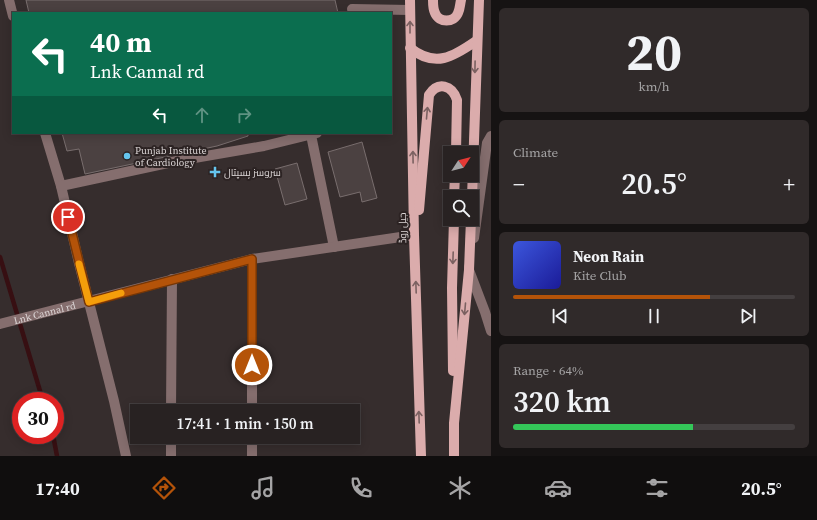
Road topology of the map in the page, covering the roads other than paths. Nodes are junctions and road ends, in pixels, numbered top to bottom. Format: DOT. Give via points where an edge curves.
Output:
graph roads {
  1 [pos="9,0"];
  2 [pos="433,0"];
  3 [pos="461,0"];
  4 [pos="478,0"];
  5 [pos="410,5"];
  6 [pos="351,7"];
  7 [pos="12,12"];
  8 [pos="476,41"];
  9 [pos="410,48"];
  10 [pos="45,134"];
  11 [pos="314,134"];
  12 [pos="491,136"];
  13 [pos="456,146"];
  14 [pos="61,186"];
  15 [pos="472,190"];
  16 [pos="454,226"];
  17 [pos="471,226"];
  18 [pos="414,236"];
  19 [pos="334,247"];
  20 [pos="252,259"];
  21 [pos="469,270"];
  22 [pos="172,279"];
  23 [pos="89,302"];
  24 [pos="4,323"];
  25 [pos="491,331"];
  26 [pos="171,404"];
  27 [pos="252,404"];
  28 [pos="454,423"];
  29 [pos="171,444"];
  30 [pos="252,444"];
  31 [pos="125,452"];
  32 [pos="116,456"];
  33 [pos="171,456"];
  34 [pos="252,456"];
  35 [pos="421,456"];
  36 [pos="454,456"];
  1 -- 7 [label="street"];
  2 -- 3 [label="main road" via="435,13 446,20 455,18 458,14"];
  4 -- 8 [label="main road"];
  5 -- 6 [label="street"];
  9 -- 5 [label="main road, جیل روڈ, one-way"];
  8 -- 9 [label="main road" via="446,59 419,54"];
  8 -- 15 [label="main road, one-way"];
  18 -- 9 [label="main road, جیل روڈ, one-way"];
  10 -- 14 [label="street"];
  11 -- 14 [label="street"];
  11 -- 19 [label="street"];
  12 -- 21 [label="street" via="487,143"];
  18 -- 13 [label="main road, one-way" via="420,207 429,95 435,88 442,86 450,88 455,93"];
  14 -- 23 [label="street"];
  16 -- 28 [label="main road, one-way"];
  17 -- 21 [label="main road"];
  18 -- 19 [label="street, Lnk Cannal rd"];
  35 -- 18 [label="main road, جیل روڈ, one-way"];
  19 -- 20 [label="street, Lnk Cannal rd"];
  20 -- 22 [label="street, Lnk Cannal rd"];
  20 -- 27 [label="street"];
  21 -- 25 [label="street"];
  21 -- 28 [label="main road, one-way"];
  22 -- 23 [label="street, Lnk Cannal rd"];
  22 -- 26 [label="street"];
  23 -- 24 [label="street, Lnk Cannal rd"];
  23 -- 31 [label="street"];
  28 -- 36 [label="main road"];
  29 -- 33 [label="street"];
  30 -- 34 [label="street"];
  31 -- 32 [label="street"];
}
